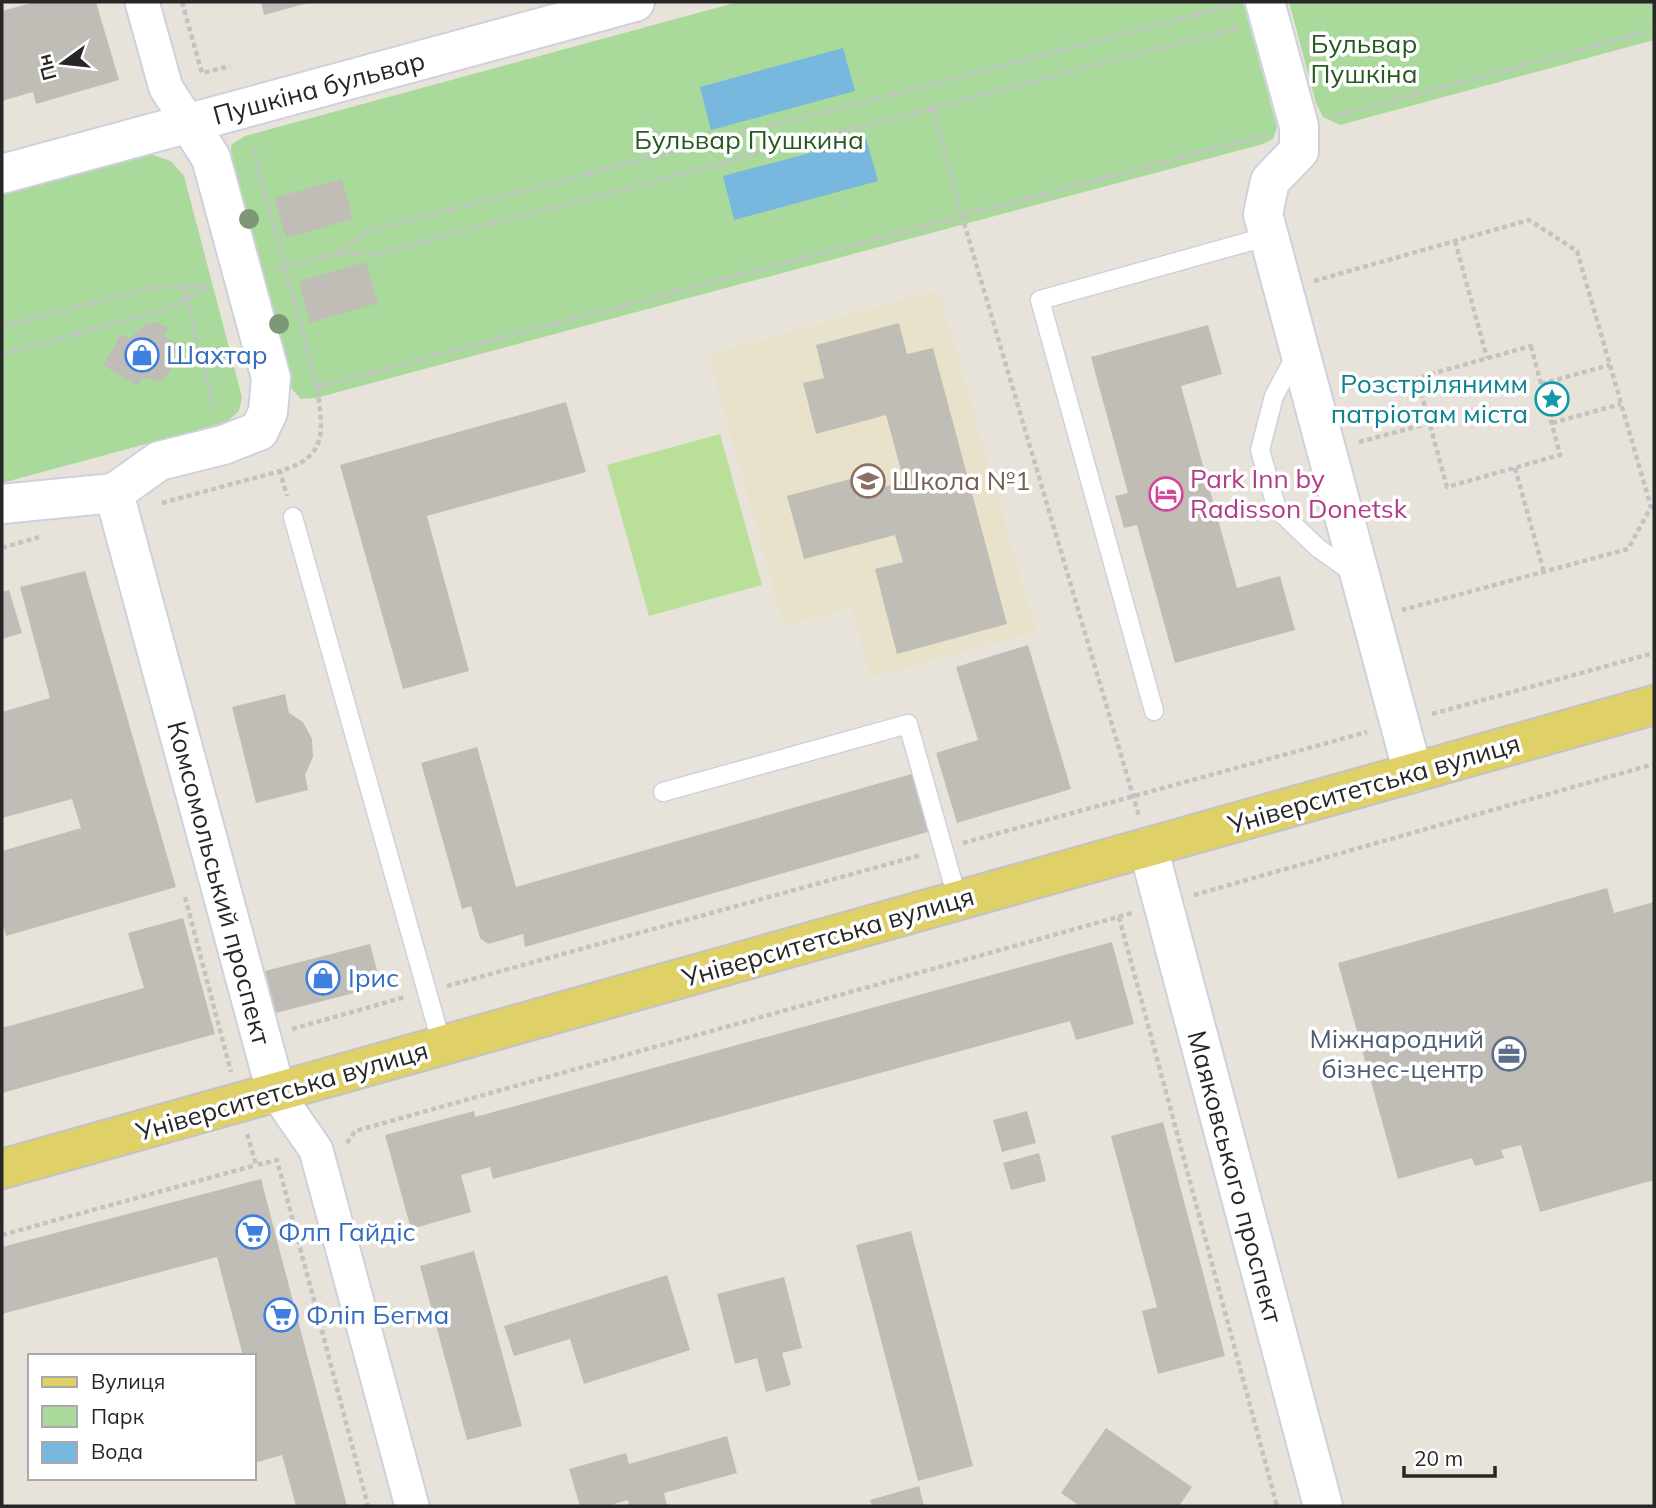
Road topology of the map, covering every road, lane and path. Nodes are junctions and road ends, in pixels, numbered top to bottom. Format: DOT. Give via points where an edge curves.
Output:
graph roads {
  1 [pos="142,2"];
  2 [pos="182,2"];
  3 [pos="635,2"];
  4 [pos="1265,4"];
  5 [pos="1654,30"];
  6 [pos="230,66"];
  7 [pos="933,108"];
  8 [pos="189,123"];
  9 [pos="1298,126"];
  10 [pos="254,151"];
  11 [pos="2,174"];
  12 [pos="962,216"];
  13 [pos="1269,236"];
  14 [pos="1455,241"];
  15 [pos="338,253"];
  16 [pos="284,268"];
  17 [pos="243,279"];
  18 [pos="183,287"];
  19 [pos="1283,290"];
  20 [pos="187,299"];
  21 [pos="2,327"];
  22 [pos="1299,348"];
  23 [pos="2,354"];
  24 [pos="1488,358"];
  25 [pos="1610,365"];
  26 [pos="1541,384"];
  27 [pos="317,387"];
  28 [pos="1621,404"];
  29 [pos="1430,423"];
  30 [pos="1552,423"];
  31 [pos="223,445"];
  32 [pos="1327,451"];
  33 [pos="1515,468"];
  34 [pos="114,493"];
  35 [pos="2,504"];
  36 [pos="293,517"];
  37 [pos="1544,572"];
  38 [pos="1362,579"];
  39 [pos="1372,619"];
  40 [pos="1654,705"];
  41 [pos="1154,711"];
  42 [pos="1654,764"];
  43 [pos="1413,773"];
  44 [pos="663,792"];
  45 [pos="1148,847"];
  46 [pos="958,901"];
  47 [pos="1163,904"];
  48 [pos="1119,917"];
  49 [pos="442,1045"];
  50 [pos="276,1092"];
  51 [pos="347,1143"];
  52 [pos="256,1165"];
  53 [pos="2,1169"];
  54 [pos="2,1235"];
  55 [pos="412,1506"];
  56 [pos="1277,1506"];
  57 [pos="1323,1506"];
  1 -- 8 [label="street" via="166,88"];
  2 -- 6 [label="path" via="202,73"];
  3 -- 8 [label="street, Пушкіна бульвар"];
  4 -- 7 [label="path" via="1233,29"];
  4 -- 9 [label="street"];
  4 -- 15 [label="path" via="1227,7 366,232"];
  5 -- 9 [label="path"];
  7 -- 12 [label="path"];
  7 -- 15 [label="path" via="372,254"];
  8 -- 11 [label="street, Пушкіна бульвар"];
  8 -- 17 [label="street" via="211,159"];
  9 -- 12 [label="path"];
  9 -- 13 [label="street" via="1299,151 1270,181 1263,214"];
  10 -- 16 [label="path"];
  12 -- 27 [label="path"];
  12 -- 45 [label="path"];
  13 -- 19 [label="street"];
  13 -- 41 [label="lane" via="1040,300"];
  14 -- 19 [label="path"];
  14 -- 24 [label="path"];
  14 -- 25 [label="path" via="1529,220 1577,251"];
  15 -- 16 [label="path"];
  16 -- 17 [label="path"];
  16 -- 27 [label="path"];
  17 -- 31 [label="street" via="271,379 268,412 259,431"];
  18 -- 20 [label="path"];
  18 -- 20 [label="path" via="213,286"];
  18 -- 21 [label="path" via="153,287"];
  19 -- 22 [label="street"];
  20 -- 23 [label="path" via="161,311"];
  20 -- 31 [label="path"];
  22 -- 32 [label="street"];
  22 -- 38 [label="lane" via="1274,396 1260,450 1278,509 1318,548"];
  24 -- 26 [label="path" via="1531,346"];
  24 -- 29 [label="path" via="1417,378"];
  25 -- 26 [label="path"];
  25 -- 28 [label="path"];
  26 -- 30 [label="path"];
  27 -- 36 [label="path" via="322,422 318,443 309,459 280,471"];
  28 -- 30 [label="path"];
  28 -- 37 [label="path" via="1651,507 1628,549"];
  29 -- 32 [label="path"];
  29 -- 33 [label="path" via="1447,487"];
  30 -- 33 [label="path" via="1560,455"];
  31 -- 34 [label="street" via="159,461"];
  32 -- 38 [label="street"];
  33 -- 37 [label="path"];
  34 -- 35 [label="street"];
  34 -- 50 [label="street, Комсомольський проспект"];
  36 -- 49 [label="lane"];
  37 -- 39 [label="path"];
  38 -- 39 [label="street"];
  39 -- 43 [label="street"];
  40 -- 43 [label="main road, Університетська вулиця"];
  42 -- 47 [label="path"];
  43 -- 45 [label="main road, Університетська вулиця"];
  44 -- 46 [label="lane" via="908,724"];
  45 -- 46 [label="main road, Університетська вулиця"];
  45 -- 47 [label="street, Маяковського проспект"];
  46 -- 49 [label="main road, Університетська вулиця"];
  47 -- 48 [label="path"];
  47 -- 57 [label="street, Маяковського проспект"];
  48 -- 51 [label="path" via="355,1131"];
  48 -- 56 [label="path"];
  49 -- 50 [label="main road, Університетська вулиця"];
  50 -- 53 [label="main road, Університетська вулиця"];
  50 -- 55 [label="street, Комсомольський проспект" via="316,1150"];
  52 -- 54 [label="path"];
}
